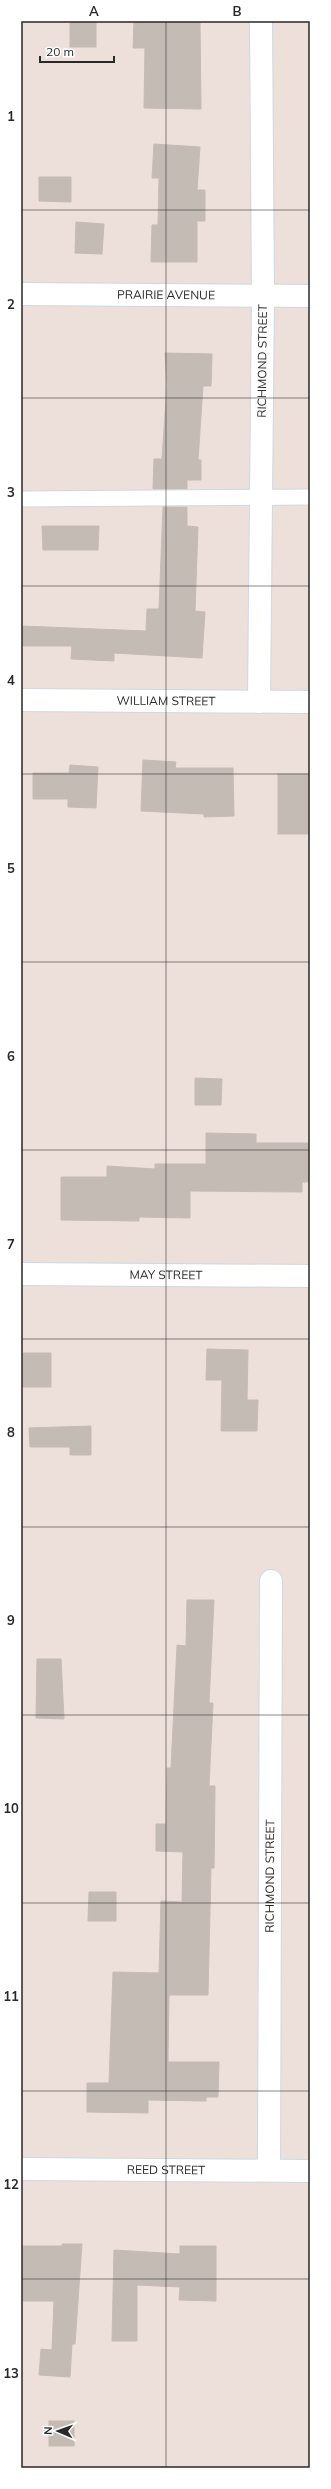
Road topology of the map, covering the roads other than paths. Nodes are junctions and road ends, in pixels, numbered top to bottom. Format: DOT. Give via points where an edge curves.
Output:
graph roads {
  1 [pos="261,21"];
  2 [pos="21,294"];
  3 [pos="263,296"];
  4 [pos="310,296"];
  5 [pos="261,496"];
  6 [pos="310,497"];
  7 [pos="21,499"];
  8 [pos="21,700"];
  9 [pos="260,702"];
  10 [pos="310,702"];
  11 [pos="21,1274"];
  12 [pos="310,1276"];
  13 [pos="271,1582"];
  14 [pos="21,2169"];
  15 [pos="269,2170"];
  16 [pos="310,2171"];
  1 -- 3 [label="street, RICHMOND STREET"];
  2 -- 3 [label="street, PRAIRIE AVENUE"];
  3 -- 4 [label="street, PRAIRIE AVENUE"];
  3 -- 5 [label="street, RICHMOND STREET"];
  5 -- 6 [label="lane"];
  5 -- 7 [label="lane"];
  5 -- 9 [label="street, RICHMOND STREET"];
  8 -- 9 [label="street, WILLIAM STREET"];
  9 -- 10 [label="street, WILLIAM STREET"];
  11 -- 12 [label="street, MAY STREET"];
  13 -- 15 [label="street, RICHMOND STREET"];
  14 -- 15 [label="street, REED STREET"];
  15 -- 16 [label="street, REED STREET"];
}
